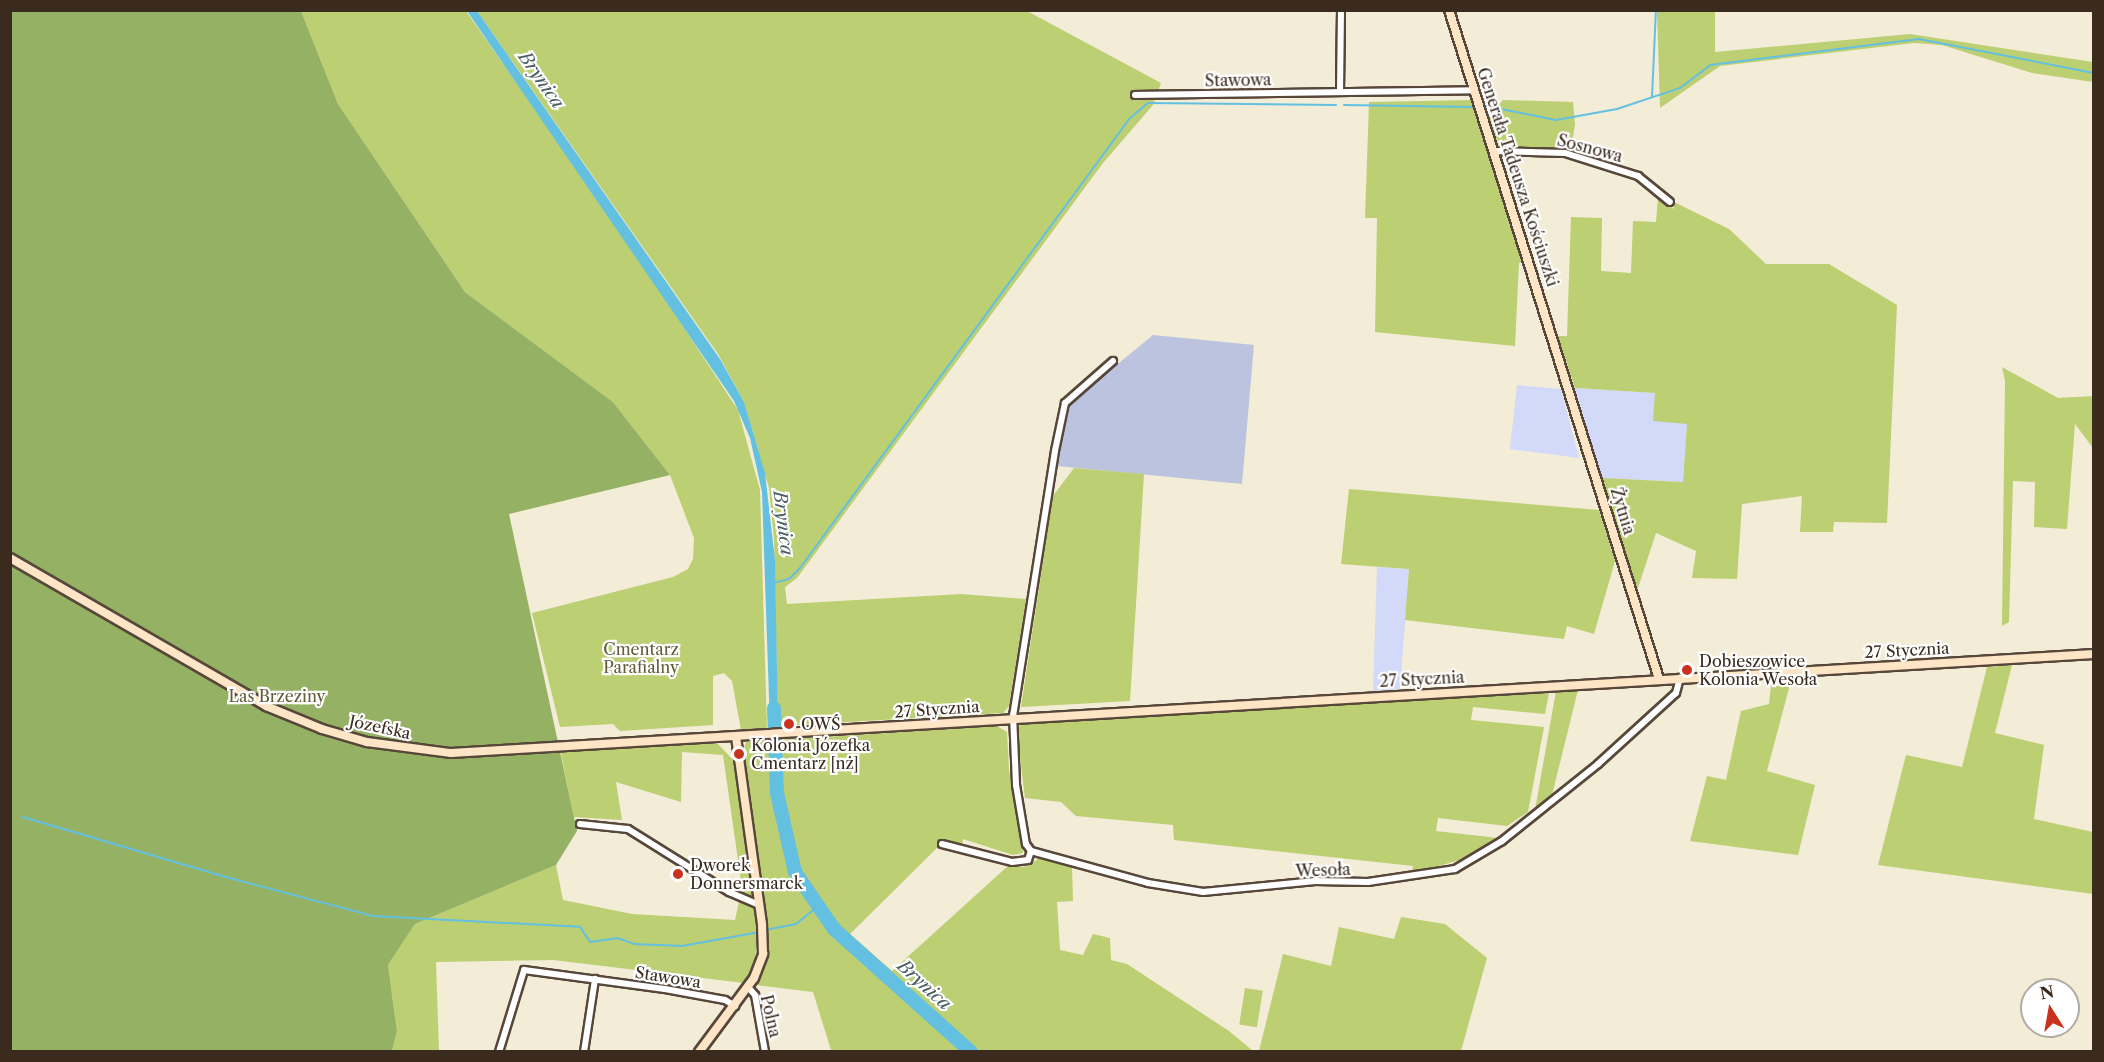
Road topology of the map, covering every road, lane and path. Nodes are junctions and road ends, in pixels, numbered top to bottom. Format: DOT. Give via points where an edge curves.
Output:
graph roads {
  1 [pos="1341,10"];
  2 [pos="1449,10"];
  3 [pos="1474,90"];
  4 [pos="1340,92"];
  5 [pos="1135,95"];
  6 [pos="1494,151"];
  7 [pos="1670,202"];
  8 [pos="1558,352"];
  9 [pos="1113,362"];
  10 [pos="10,558"];
  11 [pos="2094,654"];
  12 [pos="1680,678"];
  13 [pos="1659,679"];
  14 [pos="1013,719"];
  15 [pos="758,736"];
  16 [pos="736,737"];
  17 [pos="580,824"];
  18 [pos="942,844"];
  19 [pos="1032,851"];
  20 [pos="759,905"];
  21 [pos="595,979"];
  22 [pos="748,987"];
  23 [pos="735,1005"];
  24 [pos="499,1052"];
  25 [pos="584,1052"];
  26 [pos="699,1052"];
  27 [pos="765,1052"];
  1 -- 4 [label="street"];
  2 -- 3 [label="street, Generała Tadeusza Kościuszki"];
  3 -- 4 [label="street, Stawowa"];
  3 -- 6 [label="street, Generała Tadeusza Kościuszki"];
  4 -- 5 [label="street, Stawowa"];
  6 -- 7 [label="street, Sosnowa" via="1564,153 1638,176"];
  6 -- 8 [label="street, Generała Tadeusza Kościuszki"];
  8 -- 13 [label="street, Żytnia"];
  9 -- 14 [label="street" via="1065,403"];
  10 -- 16 [label="street, Józefska" via="266,706 322,729 368,742 451,753"];
  11 -- 12 [label="street, 27 Stycznia"];
  12 -- 13 [label="street, 27 Stycznia"];
  12 -- 19 [label="street, Wesoła" via="1676,693 1598,764 1502,841 1455,869 1368,882 1315,881 1203,892 1148,883"];
  13 -- 14 [label="street, 27 Stycznia"];
  14 -- 15 [label="street, 27 Stycznia"];
  14 -- 19 [label="street" via="1016,785 1026,844"];
  15 -- 16 [label="street, Józefska"];
  16 -- 20 [label="street"];
  17 -- 20 [label="street" via="628,829 729,892"];
  18 -- 19 [label="street" via="1012,862 1028,860"];
  20 -- 22 [label="street" via="764,938 761,963"];
  21 -- 23 [label="street, Stawowa" via="725,1000"];
  21 -- 24 [label="street, Stawowa" via="531,969 519,975"];
  21 -- 25 [label="street"];
  22 -- 23 [label="street"];
  22 -- 27 [label="street, Polna" via="755,994"];
  23 -- 26 [label="street"];
}
